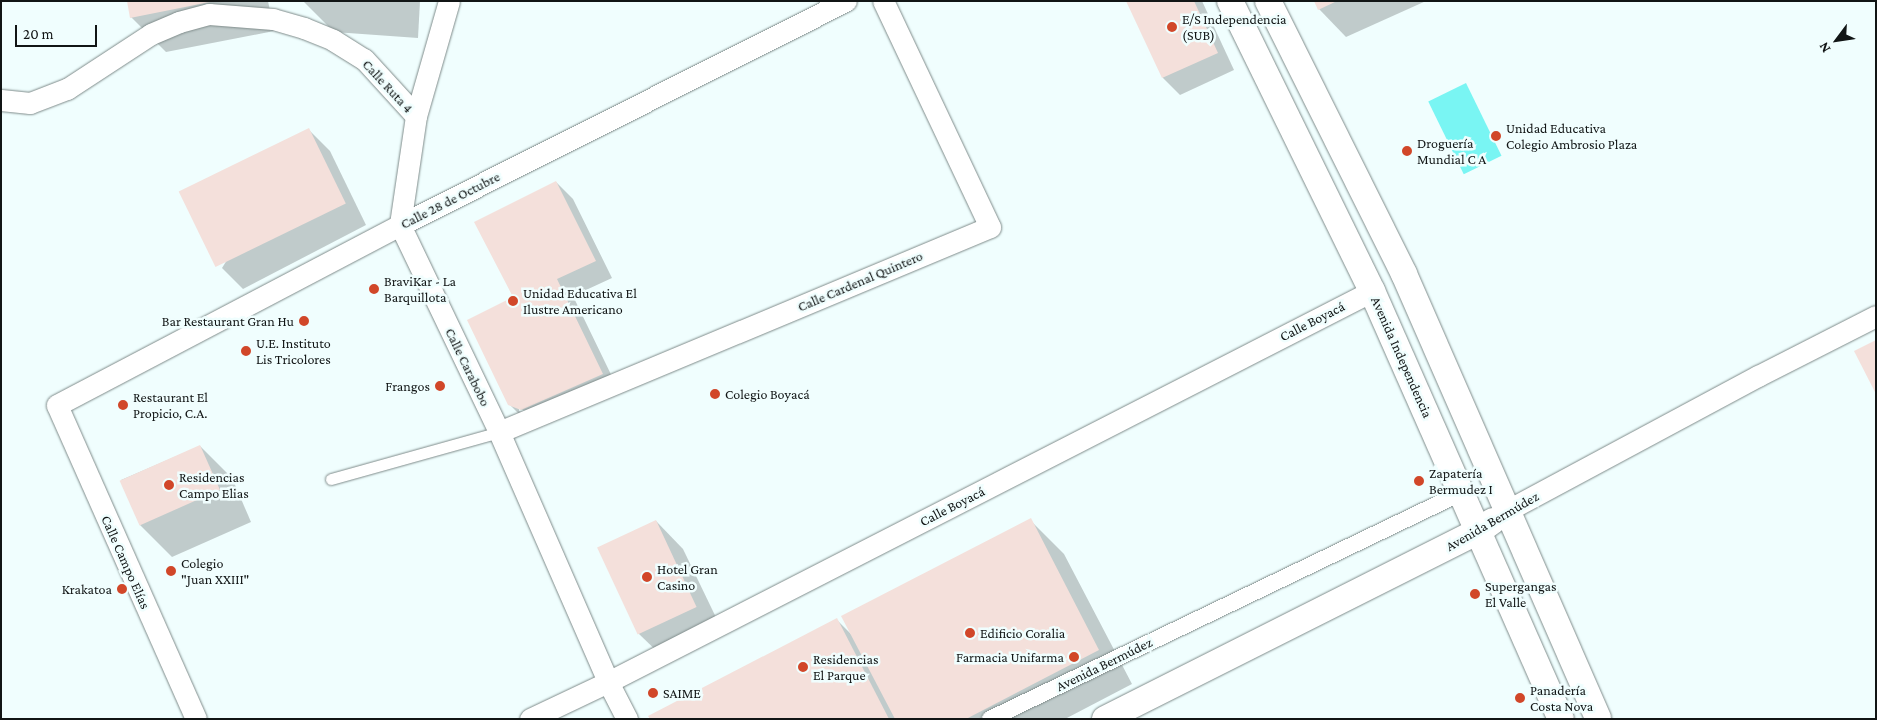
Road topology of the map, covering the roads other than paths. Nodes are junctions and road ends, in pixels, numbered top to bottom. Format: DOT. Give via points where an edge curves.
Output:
graph roads {
  1 [pos="449,1"];
  2 [pos="846,1"];
  3 [pos="883,1"];
  4 [pos="1230,1"];
  5 [pos="1268,1"];
  6 [pos="1,100"];
  7 [pos="416,116"];
  8 [pos="400,225"];
  9 [pos="1372,291"];
  10 [pos="1876,316"];
  11 [pos="57,405"];
  12 [pos="499,432"];
  13 [pos="331,479"];
  14 [pos="1463,492"];
  15 [pos="1508,510"];
  16 [pos="1479,531"];
  17 [pos="608,682"];
  18 [pos="196,719"];
  19 [pos="530,719"];
  20 [pos="627,719"];
  21 [pos="990,719"];
  22 [pos="1104,719"];
  23 [pos="1561,719"];
  24 [pos="1598,719"];
  1 -- 7 [label="street"];
  2 -- 8 [label="street, Calle 28 de Octubre"];
  3 -- 12 [label="street, Calle Cardenal Quintero" via="990,227"];
  4 -- 9 [label="street, Avenida Independencia"];
  5 -- 15 [label="street" via="1404,274"];
  6 -- 7 [label="street, Calle Ruta 4" via="30,103 67,89 151,34 209,14 273,19 333,40 364,59"];
  7 -- 8 [label="street"];
  8 -- 11 [label="street, Calle 28 de Octubre"];
  8 -- 12 [label="street, Calle Carabobo"];
  9 -- 14 [label="street, Avenida Independencia"];
  9 -- 17 [label="street, Calle Boyacá"];
  10 -- 15 [label="street, Avenida Bermúdez"];
  11 -- 18 [label="street, Calle Campo Elías"];
  12 -- 13 [label="lane"];
  12 -- 17 [label="street, Calle Carabobo"];
  14 -- 16 [label="street, Avenida Independencia"];
  14 -- 21 [label="street, Avenida Bermúdez"];
  15 -- 16 [label="street, Avenida Bermúdez"];
  15 -- 24 [label="street"];
  16 -- 22 [label="street, Avenida Bermúdez"];
  16 -- 23 [label="street, Avenida Independencia"];
  17 -- 19 [label="street, Calle Boyacá"];
  17 -- 20 [label="street, Calle Carabobo"];
}
